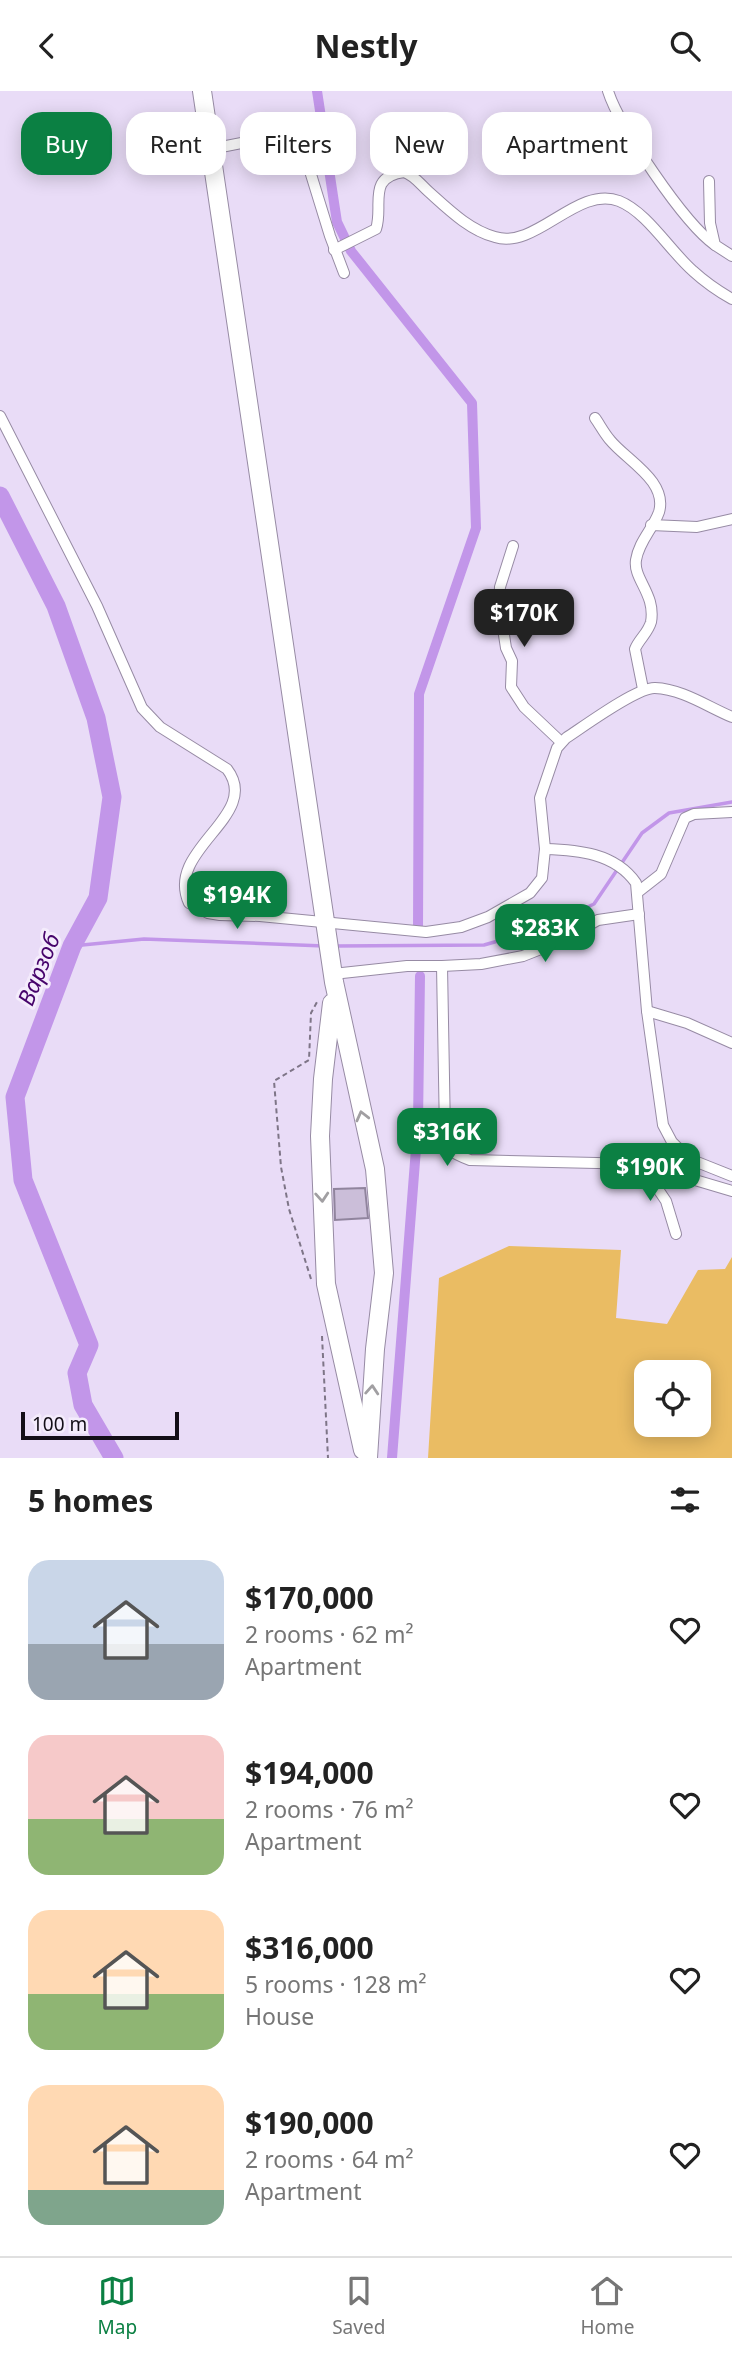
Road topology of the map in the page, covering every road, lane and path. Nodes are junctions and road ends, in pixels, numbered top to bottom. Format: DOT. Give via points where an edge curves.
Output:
graph roads {
  1 [pos="202,91"];
  2 [pos="608,91"];
  3 [pos="205,112"];
  4 [pos="226,146"];
  5 [pos="215,175"];
  6 [pos="709,181"];
  7 [pos="715,245"];
  8 [pos="337,249"];
  9 [pos="732,255"];
  10 [pos="344,273"];
  11 [pos="732,299"];
  12 [pos="0,416"];
  13 [pos="595,418"];
  14 [pos="732,519"];
  15 [pos="651,525"];
  16 [pos="513,546"];
  17 [pos="643,689"];
  18 [pos="732,717"];
  19 [pos="561,742"];
  20 [pos="732,813"];
  21 [pos="545,849"];
  22 [pos="638,892"];
  23 [pos="639,914"];
  24 [pos="326,926"];
  25 [pos="442,966"];
  26 [pos="333,974"];
  27 [pos="317,1002"];
  28 [pos="648,1011"];
  29 [pos="732,1043"];
  30 [pos="641,1164"];
  31 [pos="732,1176"];
  32 [pos="732,1191"];
  33 [pos="676,1234"];
  34 [pos="312,1281"];
  35 [pos="322,1330"];
  36 [pos="328,1458"];
  37 [pos="366,1458"];
  1 -- 3 [label="highway"];
  2 -- 7 [label="street" via="680,210"];
  4 -- 8 [label="street" via="287,134 302,142"];
  5 -- 24 [label="highway"];
  6 -- 7 [label="street"];
  7 -- 9 [label="street"];
  8 -- 10 [label="street"];
  8 -- 11 [label="street" via="376,229 380,188 388,177 400,172 409,174 452,213 498,239 520,236 586,202 607,198 638,213 692,270"];
  12 -- 24 [label="street" via="97,606 142,708 160,726 227,769 234,780 231,807 189,865 184,888 189,903 208,913 260,915"];
  13 -- 15 [label="street" via="656,486 659,510"];
  14 -- 15 [label="street" via="697,527"];
  15 -- 17 [label="street" via="636,559 652,612 635,649"];
  16 -- 19 [label="street" via="499,603 506,648 513,661 511,687 524,707"];
  17 -- 18 [label="street" via="674,691"];
  17 -- 19 [label="street"];
  19 -- 21 [label="street" via="540,798"];
  20 -- 22 [label="street" via="685,818 661,874"];
  21 -- 22 [label="street" via="599,855 625,870"];
  21 -- 24 [label="street" via="537,887 507,907 461,927 426,932"];
  22 -- 23 [label="street"];
  23 -- 25 [label="street" via="598,920 523,956"];
  23 -- 28 [label="street"];
  24 -- 26 [label="highway"];
  25 -- 26 [label="street"];
  25 -- 30 [label="street" via="445,1133 450,1151 470,1160"];
  26 -- 37 [label="highway, one-way" via="320,1136 326,1284"];
  37 -- 26 [label="highway, one-way" via="384,1273 375,1169"];
  27 -- 34 [label="path" via="309,1060 274,1081 281,1167"];
  28 -- 29 [label="street"];
  28 -- 31 [label="street" via="666,1134 696,1162"];
  30 -- 32 [label="street"];
  30 -- 33 [label="street" via="666,1201"];
  35 -- 36 [label="path"];
}
